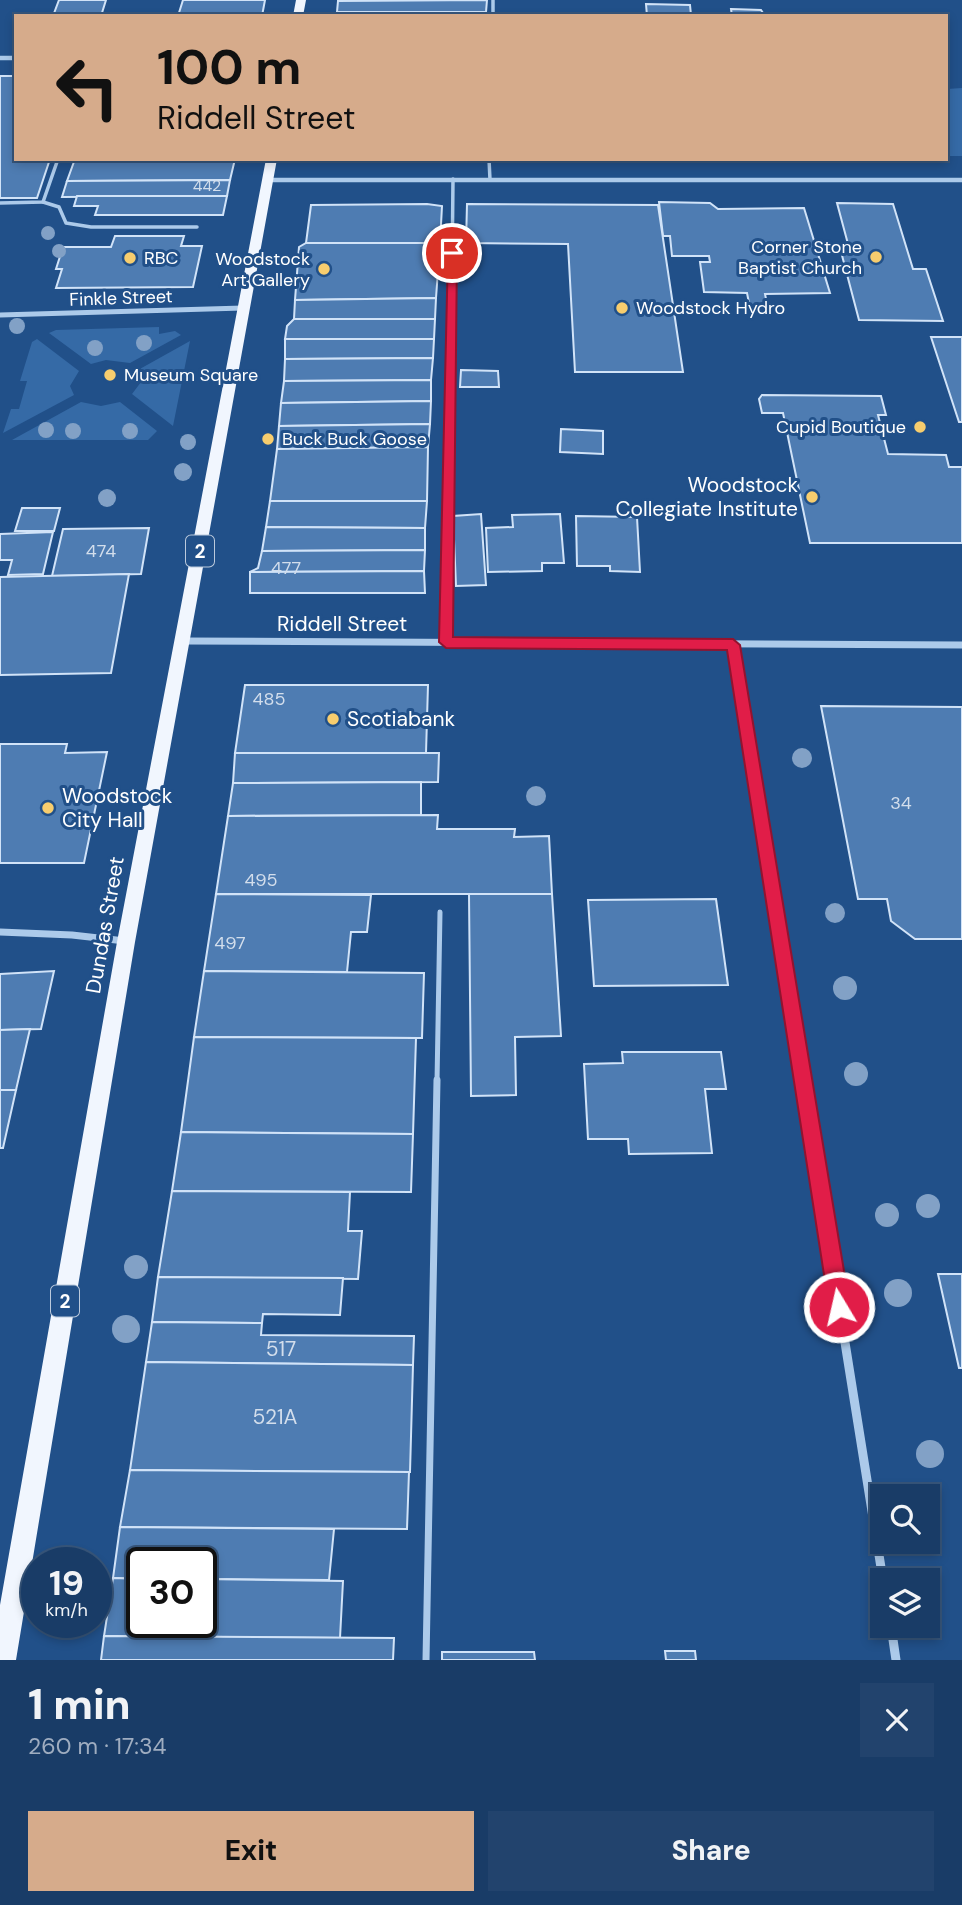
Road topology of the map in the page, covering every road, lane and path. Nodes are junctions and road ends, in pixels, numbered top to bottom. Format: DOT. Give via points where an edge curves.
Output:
graph roads {
  1 [pos="57,161"];
  2 [pos="272,161"];
  3 [pos="489,161"];
  4 [pos="269,180"];
  5 [pos="453,180"];
  6 [pos="490,180"];
  7 [pos="962,180"];
  8 [pos="44,202"];
  9 [pos="0,203"];
  10 [pos="197,227"];
  11 [pos="243,308"];
  12 [pos="0,316"];
  13 [pos="184,641"];
  14 [pos="446,642"];
  15 [pos="733,645"];
  16 [pos="962,645"];
  17 [pos="440,912"];
  18 [pos="0,932"];
  19 [pos="126,942"];
  20 [pos="881,1568"];
  21 [pos="893,1638"];
  22 [pos="3,1660"];
  23 [pos="425,1660"];
  24 [pos="896,1660"];
  1 -- 8 [label="lane"];
  2 -- 4 [label="main road, Dundas Street / 2"];
  3 -- 6 [label="lane"];
  4 -- 5 [label="street"];
  4 -- 11 [label="main road, Dundas Street / 2"];
  5 -- 6 [label="street"];
  5 -- 14 [label="lane"];
  6 -- 7 [label="street"];
  8 -- 9 [label="lane"];
  8 -- 10 [label="lane" via="59,207 66,223 90,228"];
  11 -- 12 [label="street, Finkle Street"];
  11 -- 13 [label="main road, Dundas Street / 2"];
  13 -- 14 [label="street, Riddell Street"];
  13 -- 19 [label="main road, Dundas Street / 2"];
  14 -- 15 [label="street, Riddell Street"];
  15 -- 16 [label="street, Riddell Street"];
  15 -- 20 [label="street"];
  17 -- 23 [label="lane"];
  18 -- 19 [label="street"];
  19 -- 22 [label="main road, Dundas Street / 2"];
  21 -- 24 [label="street"];
}
